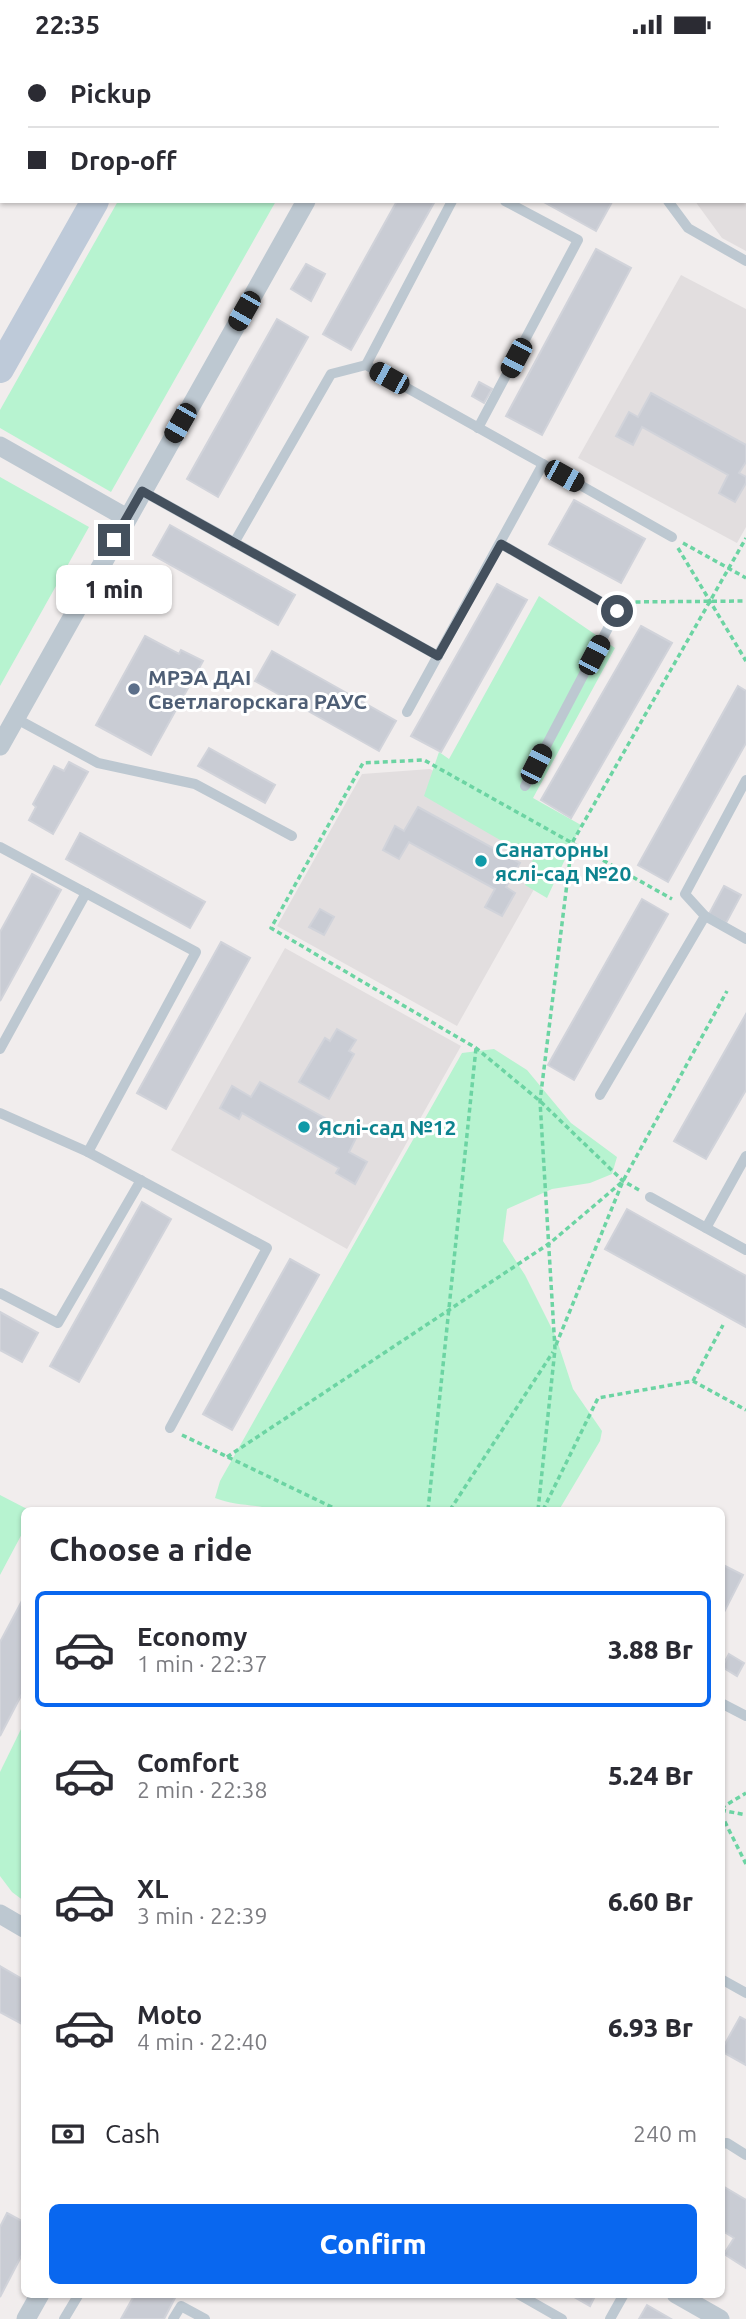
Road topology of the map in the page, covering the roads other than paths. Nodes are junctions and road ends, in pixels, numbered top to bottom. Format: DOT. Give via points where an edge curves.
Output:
graph roads {
  1 [pos="94,203"];
  2 [pos="305,203"];
  3 [pos="451,203"];
  4 [pos="509,203"];
  5 [pos="668,203"];
  6 [pos="746,261"];
  7 [pos="366,365"];
  8 [pos="0,369"];
  9 [pos="478,428"];
  10 [pos="0,446"];
  11 [pos="543,464"];
  12 [pos="142,491"];
  13 [pos="127,518"];
  14 [pos="672,537"];
  15 [pos="234,543"];
  16 [pos="501,544"];
  17 [pos="438,656"];
  18 [pos="407,712"];
  19 [pos="15,718"];
  20 [pos="0,746"];
  21 [pos="746,780"];
  22 [pos="525,786"];
  23 [pos="292,836"];
  24 [pos="0,847"];
  25 [pos="86,893"];
  26 [pos="705,916"];
  27 [pos="746,939"];
  28 [pos="0,1049"];
  29 [pos="600,1095"];
  30 [pos="0,1113"];
  31 [pos="88,1152"];
  32 [pos="746,1156"];
  33 [pos="141,1180"];
  34 [pos="650,1196"];
  35 [pos="706,1228"];
  36 [pos="746,1250"];
  37 [pos="0,1293"];
  38 [pos="170,1429"];
  39 [pos="725,1705"];
  40 [pos="746,1716"];
  41 [pos="0,1914"];
  42 [pos="21,1926"];
  43 [pos="725,1981"];
  44 [pos="746,1993"];
  45 [pos="725,2143"];
  46 [pos="746,2155"];
  47 [pos="38,2298"];
  48 [pos="77,2298"];
  49 [pos="525,2298"];
  50 [pos="622,2298"];
  51 [pos="683,2298"];
  52 [pos="26,2319"];
  53 [pos="64,2319"];
  54 [pos="173,2319"];
  55 [pos="205,2319"];
  56 [pos="562,2319"];
  57 [pos="610,2319"];
  58 [pos="720,2319"];
  1 -- 8 [label="street"];
  2 -- 12 [label="street"];
  3 -- 7 [label="lane"];
  4 -- 9 [label="lane" via="578,240"];
  5 -- 6 [label="lane" via="688,229"];
  7 -- 9 [label="lane"];
  7 -- 15 [label="lane" via="331,374"];
  9 -- 11 [label="lane"];
  10 -- 13 [label="street"];
  11 -- 14 [label="lane"];
  11 -- 16 [label="lane"];
  12 -- 13 [label="street"];
  12 -- 15 [label="lane"];
  13 -- 19 [label="street"];
  15 -- 17 [label="lane"];
  16 -- 17 [label="lane"];
  16 -- 22 [label="lane" via="617,611"];
  17 -- 18 [label="lane"];
  19 -- 20 [label="street"];
  19 -- 23 [label="lane" via="98,763 195,784"];
  21 -- 26 [label="lane" via="685,894"];
  24 -- 25 [label="lane"];
  25 -- 28 [label="lane"];
  25 -- 31 [label="lane" via="196,952"];
  26 -- 27 [label="lane"];
  26 -- 29 [label="lane"];
  30 -- 31 [label="lane"];
  31 -- 33 [label="lane"];
  32 -- 35 [label="lane"];
  33 -- 37 [label="lane" via="58,1323"];
  33 -- 38 [label="lane" via="267,1248"];
  34 -- 35 [label="lane"];
  35 -- 36 [label="lane"];
  39 -- 40 [label="lane"];
  41 -- 42 [label="street"];
  43 -- 44 [label="lane"];
  45 -- 46 [label="lane"];
  47 -- 52 [label="street"];
  48 -- 53 [label="lane"];
  49 -- 56 [label="lane"];
  50 -- 57 [label="lane"];
  51 -- 58 [label="street"];
  54 -- 55 [label="lane" via="181,2306"];
}
